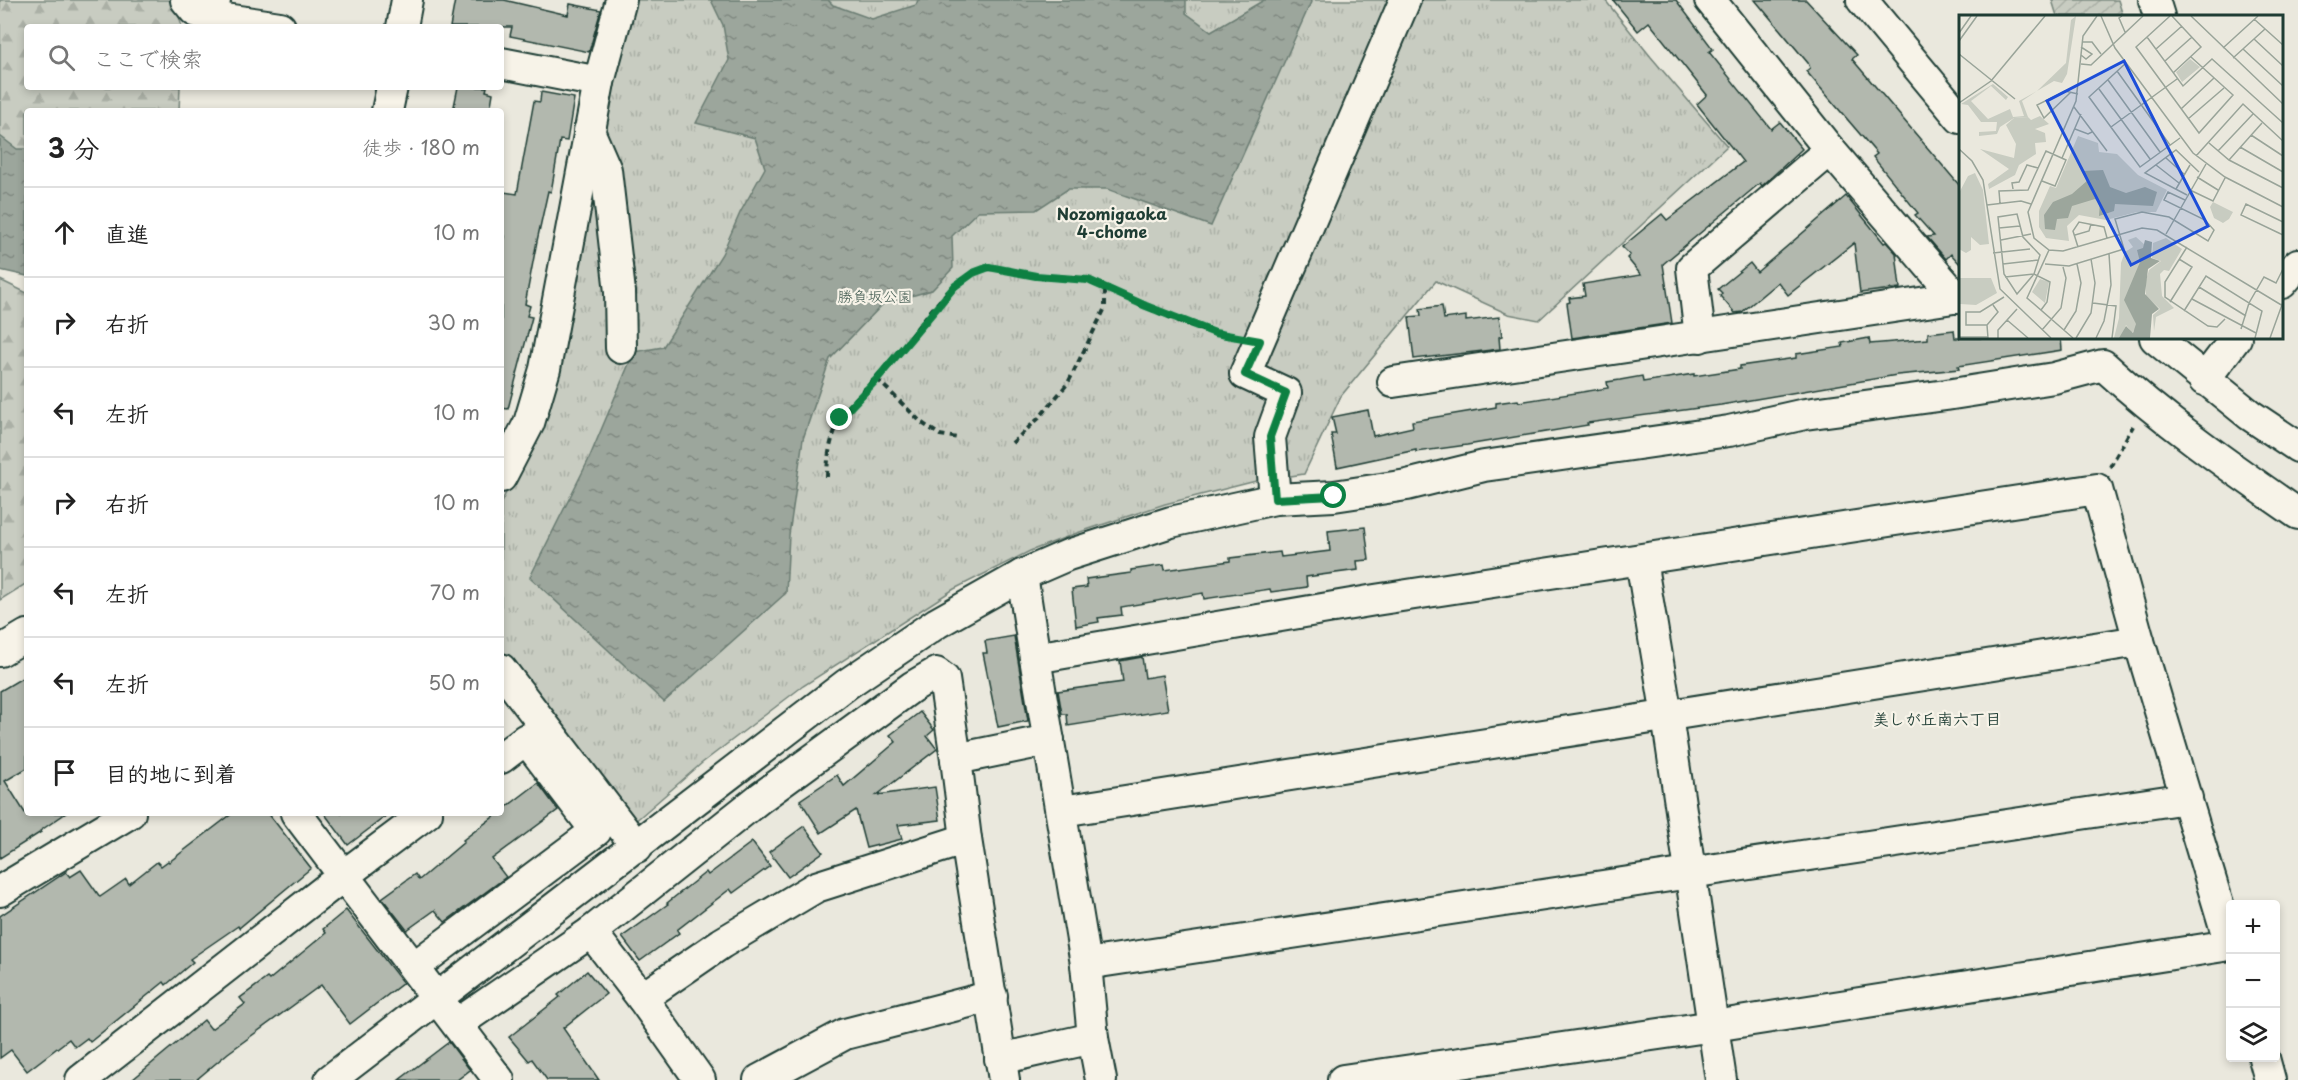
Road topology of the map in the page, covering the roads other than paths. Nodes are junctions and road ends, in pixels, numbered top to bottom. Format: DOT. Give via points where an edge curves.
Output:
graph roads {
  1 [pos="186,0"];
  2 [pos="407,0"];
  3 [pos="621,0"];
  4 [pos="1405,0"];
  5 [pos="1710,0"];
  6 [pos="1862,0"];
  7 [pos="2154,0"];
  8 [pos="213,9"];
  9 [pos="2159,15"];
  10 [pos="269,24"];
  11 [pos="403,24"];
  12 [pos="504,64"];
  13 [pos="599,82"];
  14 [pos="391,90"];
  15 [pos="388,108"];
  16 [pos="1959,117"];
  17 [pos="589,131"];
  18 [pos="1830,150"];
  19 [pos="2298,264"];
  20 [pos="2283,282"];
  21 [pos="1959,297"];
  22 [pos="1700,337"];
  23 [pos="2156,339"];
  24 [pos="2235,339"];
  25 [pos="621,348"];
  26 [pos="2204,380"];
  27 [pos="1393,382"];
  28 [pos="2298,447"];
  29 [pos="504,471"];
  30 [pos="1275,499"];
  31 [pos="2298,514"];
  32 [pos="1641,560"];
  33 [pos="1022,575"];
  34 [pos="24,637"];
  35 [pos="2139,641"];
  36 [pos="0,651"];
  37 [pos="1035,658"];
  38 [pos="504,673"];
  39 [pos="1667,716"];
  40 [pos="1049,740"];
  41 [pos="504,756"];
  42 [pos="956,759"];
  43 [pos="2187,798"];
  44 [pos="1062,811"];
  45 [pos="125,816"];
  46 [pos="298,816"];
  47 [pos="423,816"];
  48 [pos="966,839"];
  49 [pos="637,847"];
  50 [pos="1690,873"];
  51 [pos="343,876"];
  52 [pos="0,891"];
  53 [pos="2226,931"];
  54 [pos="591,932"];
  55 [pos="2226,946"];
  56 [pos="1086,964"];
  57 [pos="414,967"];
  58 [pos="992,996"];
  59 [pos="438,998"];
  60 [pos="642,998"];
  61 [pos="457,1024"];
  62 [pos="1714,1026"];
  63 [pos="1093,1038"];
  64 [pos="2265,1062"];
  65 [pos="1002,1069"];
  66 [pos="81,1080"];
  67 [pos="330,1080"];
  68 [pos="499,1080"];
  69 [pos="700,1080"];
  70 [pos="759,1080"];
  71 [pos="1101,1080"];
  72 [pos="1343,1080"];
  73 [pos="1721,1080"];
  74 [pos="2270,1080"];
  1 -- 8 [label="street" via="195,11"];
  2 -- 11 [label="street"];
  3 -- 13 [label="street"];
  4 -- 30 [label="street" via="1245,374 1286,393 1270,437"];
  5 -- 18 [label="street"];
  6 -- 16 [label="street"];
  7 -- 9 [label="street"];
  8 -- 10 [label="street"];
  12 -- 13 [label="street"];
  13 -- 17 [label="street"];
  14 -- 15 [label="street"];
  17 -- 25 [label="street" via="606,170 620,292"];
  17 -- 29 [label="street" via="544,369 529,423"];
  18 -- 21 [label="street"];
  18 -- 22 [label="street" via="1692,268"];
  19 -- 20 [label="street"];
  21 -- 22 [label="street"];
  22 -- 27 [label="street"];
  23 -- 26 [label="street"];
  24 -- 26 [label="street"];
  26 -- 28 [label="street"];
  30 -- 31 [label="street" via="1334,496 1407,485 1485,466 2054,378 2103,365 2145,404"];
  30 -- 33 [label="street" via="1171,522 1068,555"];
  32 -- 35 [label="street" via="2097,489"];
  32 -- 37 [label="street"];
  32 -- 39 [label="street"];
  33 -- 37 [label="street"];
  33 -- 49 [label="street" via="937,623 847,684"];
  34 -- 36 [label="street"];
  35 -- 39 [label="street"];
  35 -- 43 [label="street"];
  37 -- 40 [label="street"];
  38 -- 49 [label="street"];
  39 -- 44 [label="street"];
  39 -- 50 [label="street"];
  40 -- 42 [label="street"];
  40 -- 44 [label="street"];
  41 -- 57 [label="street" via="526,739 596,831"];
  42 -- 48 [label="street"];
  42 -- 54 [label="street" via="944,679 936,673 760,798"];
  43 -- 50 [label="street"];
  43 -- 53 [label="street"];
  44 -- 56 [label="street"];
  45 -- 52 [label="street"];
  46 -- 51 [label="street"];
  47 -- 51 [label="street"];
  48 -- 58 [label="street"];
  48 -- 60 [label="street" via="816,886"];
  49 -- 59 [label="street"];
  50 -- 56 [label="street"];
  50 -- 62 [label="street"];
  51 -- 57 [label="street"];
  51 -- 66 [label="street"];
  54 -- 60 [label="street"];
  54 -- 61 [label="street"];
  55 -- 62 [label="street"];
  56 -- 63 [label="street"];
  57 -- 59 [label="street"];
  58 -- 65 [label="street"];
  58 -- 70 [label="street" via="845,1034"];
  59 -- 61 [label="street"];
  59 -- 67 [label="street"];
  60 -- 69 [label="street"];
  61 -- 68 [label="street"];
  62 -- 72 [label="street"];
  62 -- 73 [label="street"];
  63 -- 65 [label="street"];
  63 -- 71 [label="street"];
  64 -- 74 [label="street"];
}
